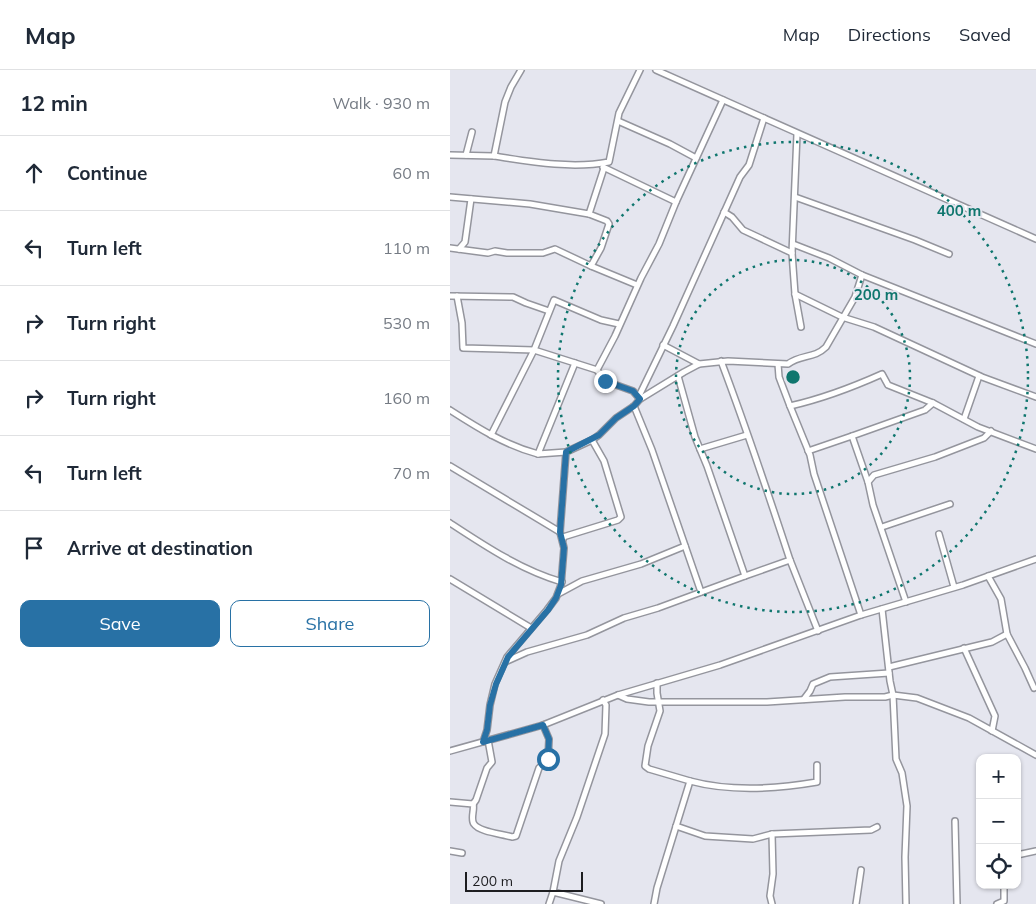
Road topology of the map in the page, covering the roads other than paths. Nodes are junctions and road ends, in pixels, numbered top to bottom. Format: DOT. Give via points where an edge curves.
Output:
graph roads {
  1 [pos="522,70"];
  2 [pos="640,70"];
  3 [pos="656,70"];
  4 [pos="723,100"];
  5 [pos="764,118"];
  6 [pos="618,121"];
  7 [pos="472,132"];
  8 [pos="797,134"];
  9 [pos="450,154"];
  10 [pos="466,155"];
  11 [pos="494,156"];
  12 [pos="696,158"];
  13 [pos="603,166"];
  14 [pos="795,196"];
  15 [pos="450,197"];
  16 [pos="472,199"];
  17 [pos="676,202"];
  18 [pos="724,212"];
  19 [pos="589,214"];
  20 [pos="1036,240"];
  21 [pos="793,244"];
  22 [pos="450,248"];
  23 [pos="458,250"];
  24 [pos="792,253"];
  25 [pos="949,254"];
  26 [pos="591,266"];
  27 [pos="862,275"];
  28 [pos="638,285"];
  29 [pos="795,294"];
  30 [pos="450,296"];
  31 [pos="457,296"];
  32 [pos="549,311"];
  33 [pos="842,317"];
  34 [pos="619,324"];
  35 [pos="801,327"];
  36 [pos="1036,344"];
  37 [pos="663,345"];
  38 [pos="534,350"];
  39 [pos="721,361"];
  40 [pos="575,363"];
  41 [pos="699,364"];
  42 [pos="778,364"];
  43 [pos="596,370"];
  44 [pos="678,376"];
  45 [pos="979,376"];
  46 [pos="639,398"];
  47 [pos="1036,398"];
  48 [pos="933,403"];
  49 [pos="634,406"];
  50 [pos="790,406"];
  51 [pos="450,410"];
  52 [pos="964,419"];
  53 [pos="991,432"];
  54 [pos="491,435"];
  55 [pos="747,435"];
  56 [pos="852,436"];
  57 [pos="592,440"];
  58 [pos="700,449"];
  59 [pos="1036,449"];
  60 [pos="808,451"];
  61 [pos="566,452"];
  62 [pos="538,454"];
  63 [pos="450,466"];
  64 [pos="868,482"];
  65 [pos="950,504"];
  66 [pos="450,523"];
  67 [pos="882,528"];
  68 [pos="560,532"];
  69 [pos="939,534"];
  70 [pos="563,539"];
  71 [pos="685,546"];
  72 [pos="1036,559"];
  73 [pos="790,560"];
  74 [pos="745,576"];
  75 [pos="988,576"];
  76 [pos="450,579"];
  77 [pos="562,582"];
  78 [pos="954,587"];
  79 [pos="701,592"];
  80 [pos="557,595"];
  81 [pos="906,602"];
  82 [pos="882,610"];
  83 [pos="861,615"];
  84 [pos="531,628"];
  85 [pos="818,631"];
  86 [pos="1007,634"];
  87 [pos="964,648"];
  88 [pos="507,661"];
  89 [pos="889,670"];
  90 [pos="657,683"];
  91 [pos="1034,688"];
  92 [pos="618,695"];
  93 [pos="893,695"];
  94 [pos="603,700"];
  95 [pos="804,700"];
  96 [pos="659,702"];
  97 [pos="543,725"];
  98 [pos="992,731"];
  99 [pos="486,741"];
  100 [pos="451,751"];
  101 [pos="1036,755"];
  102 [pos="450,759"];
  103 [pos="817,764"];
  104 [pos="690,781"];
  105 [pos="450,802"];
  106 [pos="473,804"];
  107 [pos="956,821"];
  108 [pos="676,826"];
  109 [pos="877,827"];
  110 [pos="772,834"];
  111 [pos="450,851"];
  112 [pos="1036,851"];
  113 [pos="462,853"];
  114 [pos="1021,854"];
  115 [pos="861,870"];
  116 [pos="1004,889"];
  117 [pos="553,892"];
  118 [pos="549,904"];
  119 [pos="601,904"];
  120 [pos="654,904"];
  121 [pos="772,904"];
  122 [pos="856,904"];
  123 [pos="906,904"];
  124 [pos="957,904"];
  125 [pos="997,904"];
  1 -- 11 [label="street" via="505,102"];
  2 -- 6 [label="street"];
  3 -- 4 [label="street"];
  4 -- 5 [label="street"];
  4 -- 12 [label="street"];
  5 -- 8 [label="street"];
  5 -- 18 [label="street" via="749,165"];
  6 -- 12 [label="street"];
  6 -- 13 [label="street" via="609,162"];
  7 -- 10 [label="street"];
  8 -- 14 [label="street"];
  8 -- 20 [label="street"];
  9 -- 10 [label="street"];
  10 -- 11 [label="street"];
  11 -- 13 [label="street" via="553,164"];
  12 -- 17 [label="street"];
  13 -- 17 [label="street"];
  13 -- 19 [label="street"];
  14 -- 21 [label="street"];
  14 -- 25 [label="street"];
  15 -- 16 [label="street"];
  16 -- 19 [label="street"];
  16 -- 23 [label="street" via="465,242"];
  17 -- 28 [label="street"];
  18 -- 24 [label="street" via="742,230"];
  18 -- 37 [label="street"];
  19 -- 26 [label="street" via="609,224"];
  21 -- 24 [label="street"];
  21 -- 27 [label="street"];
  22 -- 23 [label="street"];
  23 -- 26 [label="street" via="488,253 495,250 507,253 555,250"];
  24 -- 29 [label="street"];
  26 -- 28 [label="street"];
  27 -- 33 [label="street" via="855,297"];
  27 -- 36 [label="street"];
  28 -- 34 [label="street"];
  29 -- 33 [label="street"];
  29 -- 35 [label="street"];
  30 -- 31 [label="street"];
  31 -- 32 [label="street" via="513,296"];
  31 -- 38 [label="street" via="463,348"];
  32 -- 34 [label="street" via="554,300"];
  32 -- 38 [label="street"];
  33 -- 42 [label="street" via="820,353 796,358 788,364"];
  33 -- 45 [label="street" via="874,327"];
  34 -- 43 [label="street"];
  37 -- 41 [label="street"];
  37 -- 46 [label="street"];
  38 -- 40 [label="street"];
  38 -- 54 [label="street"];
  39 -- 41 [label="street"];
  39 -- 42 [label="street"];
  39 -- 55 [label="street"];
  40 -- 43 [label="street"];
  40 -- 62 [label="street"];
  41 -- 44 [label="street"];
  42 -- 50 [label="street" via="779,377"];
  43 -- 46 [label="street" via="605,381 633,391"];
  44 -- 46 [label="street"];
  44 -- 58 [label="street"];
  45 -- 47 [label="street"];
  45 -- 52 [label="street"];
  46 -- 49 [label="street"];
  48 -- 50 [label="street" via="888,385 882,374 811,402"];
  48 -- 52 [label="street"];
  48 -- 56 [label="street" via="924,410"];
  49 -- 57 [label="street"];
  49 -- 71 [label="street"];
  50 -- 60 [label="street"];
  51 -- 54 [label="street"];
  52 -- 53 [label="street"];
  53 -- 59 [label="street"];
  53 -- 64 [label="street" via="984,438 935,457 874,475"];
  54 -- 62 [label="street"];
  55 -- 58 [label="street"];
  55 -- 73 [label="street"];
  56 -- 60 [label="street"];
  56 -- 64 [label="street"];
  57 -- 61 [label="street"];
  57 -- 70 [label="street" via="604,461 621,517"];
  58 -- 74 [label="street"];
  60 -- 83 [label="street"];
  61 -- 62 [label="street"];
  61 -- 68 [label="street"];
  63 -- 68 [label="street"];
  64 -- 67 [label="street"];
  65 -- 67 [label="street"];
  66 -- 77 [label="street" via="542,577"];
  67 -- 81 [label="street"];
  68 -- 70 [label="street"];
  69 -- 78 [label="street"];
  70 -- 77 [label="street"];
  71 -- 79 [label="street"];
  71 -- 80 [label="street" via="641,564 582,581"];
  72 -- 75 [label="street"];
  73 -- 74 [label="street"];
  73 -- 85 [label="street"];
  74 -- 79 [label="street"];
  75 -- 78 [label="street"];
  75 -- 86 [label="street" via="1001,599"];
  76 -- 84 [label="street"];
  77 -- 80 [label="street"];
  78 -- 81 [label="street"];
  79 -- 88 [label="street"];
  80 -- 84 [label="street"];
  81 -- 82 [label="street"];
  82 -- 83 [label="street"];
  82 -- 89 [label="street"];
  83 -- 85 [label="street"];
  84 -- 88 [label="street"];
  85 -- 90 [label="street"];
  86 -- 87 [label="street" via="992,642"];
  86 -- 91 [label="street"];
  87 -- 89 [label="street"];
  87 -- 98 [label="street" via="994,716"];
  88 -- 99 [label="street" via="490,705"];
  89 -- 93 [label="street"];
  89 -- 95 [label="street" via="830,677 813,684"];
  90 -- 92 [label="street"];
  90 -- 96 [label="street"];
  92 -- 94 [label="street"];
  92 -- 96 [label="street"];
  93 -- 95 [label="street"];
  93 -- 98 [label="street" via="924,701 969,718"];
  93 -- 123 [label="street" via="896,759 907,806"];
  94 -- 97 [label="street"];
  94 -- 117 [label="street" via="606,705 605,734 559,860"];
  95 -- 96 [label="street"];
  96 -- 104 [label="street" via="659,716 648,746 645,766 649,770"];
  97 -- 99 [label="street"];
  97 -- 106 [label="street" via="549,739 548,759 539,768 516,836 486,832 474,825"];
  98 -- 101 [label="street"];
  99 -- 100 [label="street"];
  99 -- 106 [label="street" via="492,762"];
  100 -- 102 [label="street"];
  103 -- 104 [label="street" via="817,782 797,785 731,788"];
  104 -- 108 [label="street"];
  105 -- 106 [label="street"];
  107 -- 124 [label="street"];
  108 -- 110 [label="street" via="705,836 753,839"];
  108 -- 120 [label="street"];
  109 -- 110 [label="street" via="871,830"];
  110 -- 121 [label="street"];
  111 -- 113 [label="street"];
  112 -- 114 [label="street"];
  115 -- 122 [label="street"];
  116 -- 125 [label="street" via="1004,901"];
  117 -- 118 [label="street"];
  117 -- 119 [label="street"];
}
